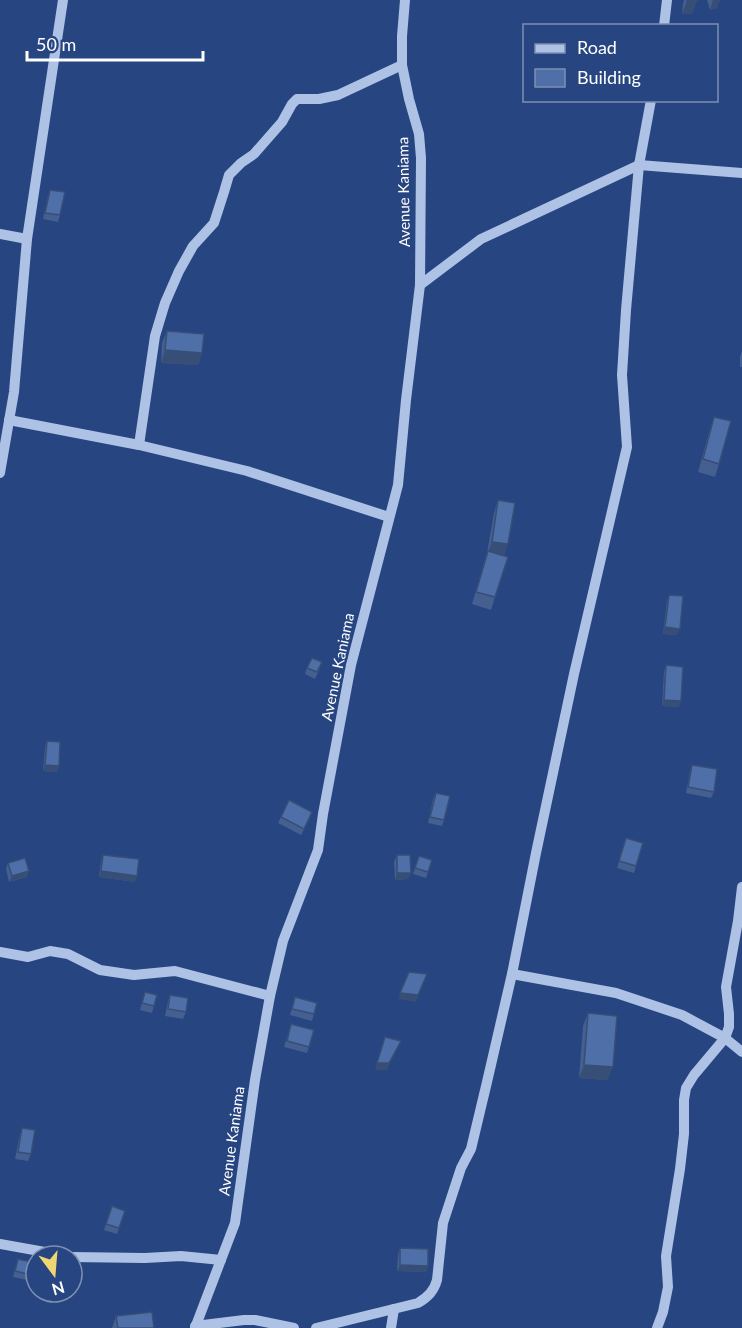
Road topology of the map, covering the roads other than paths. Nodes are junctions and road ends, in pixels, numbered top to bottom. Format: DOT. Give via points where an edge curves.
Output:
graph roads {
  1 [pos="63,0"];
  2 [pos="405,0"];
  3 [pos="667,0"];
  4 [pos="664,24"];
  5 [pos="402,65"];
  6 [pos="651,102"];
  7 [pos="639,165"];
  8 [pos="742,173"];
  9 [pos="0,234"];
  10 [pos="27,239"];
  11 [pos="420,285"];
  12 [pos="9,420"];
  13 [pos="139,445"];
  14 [pos="2,456"];
  15 [pos="0,473"];
  16 [pos="389,517"];
  17 [pos="742,887"];
  18 [pos="0,952"];
  19 [pos="512,974"];
  20 [pos="270,996"];
  21 [pos="725,1038"];
  22 [pos="742,1052"];
  23 [pos="0,1244"];
  24 [pos="24,1248"];
  25 [pos="84,1257"];
  26 [pos="221,1260"];
  27 [pos="394,1309"];
  28 [pos="195,1327"];
  29 [pos="294,1328"];
  30 [pos="316,1328"];
  31 [pos="391,1328"];
  32 [pos="657,1328"];
  1 -- 10 [label="street"];
  2 -- 5 [label="street, Avenue Kaniama"];
  3 -- 4 [label="street"];
  5 -- 11 [label="street, Avenue Kaniama" via="421,158"];
  5 -- 13 [label="street" via="338,95 297,99 254,154 228,176 214,223 193,246 165,303 155,336"];
  6 -- 7 [label="street"];
  7 -- 8 [label="street"];
  7 -- 11 [label="street" via="481,239"];
  7 -- 19 [label="street" via="622,375 627,447 574,675"];
  9 -- 10 [label="street"];
  10 -- 12 [label="street"];
  11 -- 16 [label="street, Avenue Kaniama" via="398,485"];
  12 -- 13 [label="street"];
  12 -- 14 [label="street"];
  13 -- 16 [label="street" via="247,471"];
  14 -- 15 [label="street"];
  16 -- 20 [label="street, Avenue Kaniama" via="351,665 318,850 284,941"];
  17 -- 21 [label="street" via="726,987 729,1027"];
  18 -- 20 [label="street" via="28,957 50,951 69,954 100,970 134,975 175,971"];
  19 -- 21 [label="street" via="616,993 682,1015"];
  19 -- 27 [label="street" via="471,1149 443,1223 435,1288 418,1303"];
  20 -- 26 [label="street, Avenue Kaniama" via="235,1223"];
  21 -- 22 [label="street"];
  21 -- 32 [label="street" via="686,1088 684,1134 666,1256 668,1287"];
  23 -- 24 [label="street"];
  25 -- 26 [label="street" via="181,1256"];
  26 -- 28 [label="street, Avenue Kaniama"];
  27 -- 30 [label="street"];
  27 -- 31 [label="street"];
  28 -- 29 [label="street" via="255,1320"];
}
